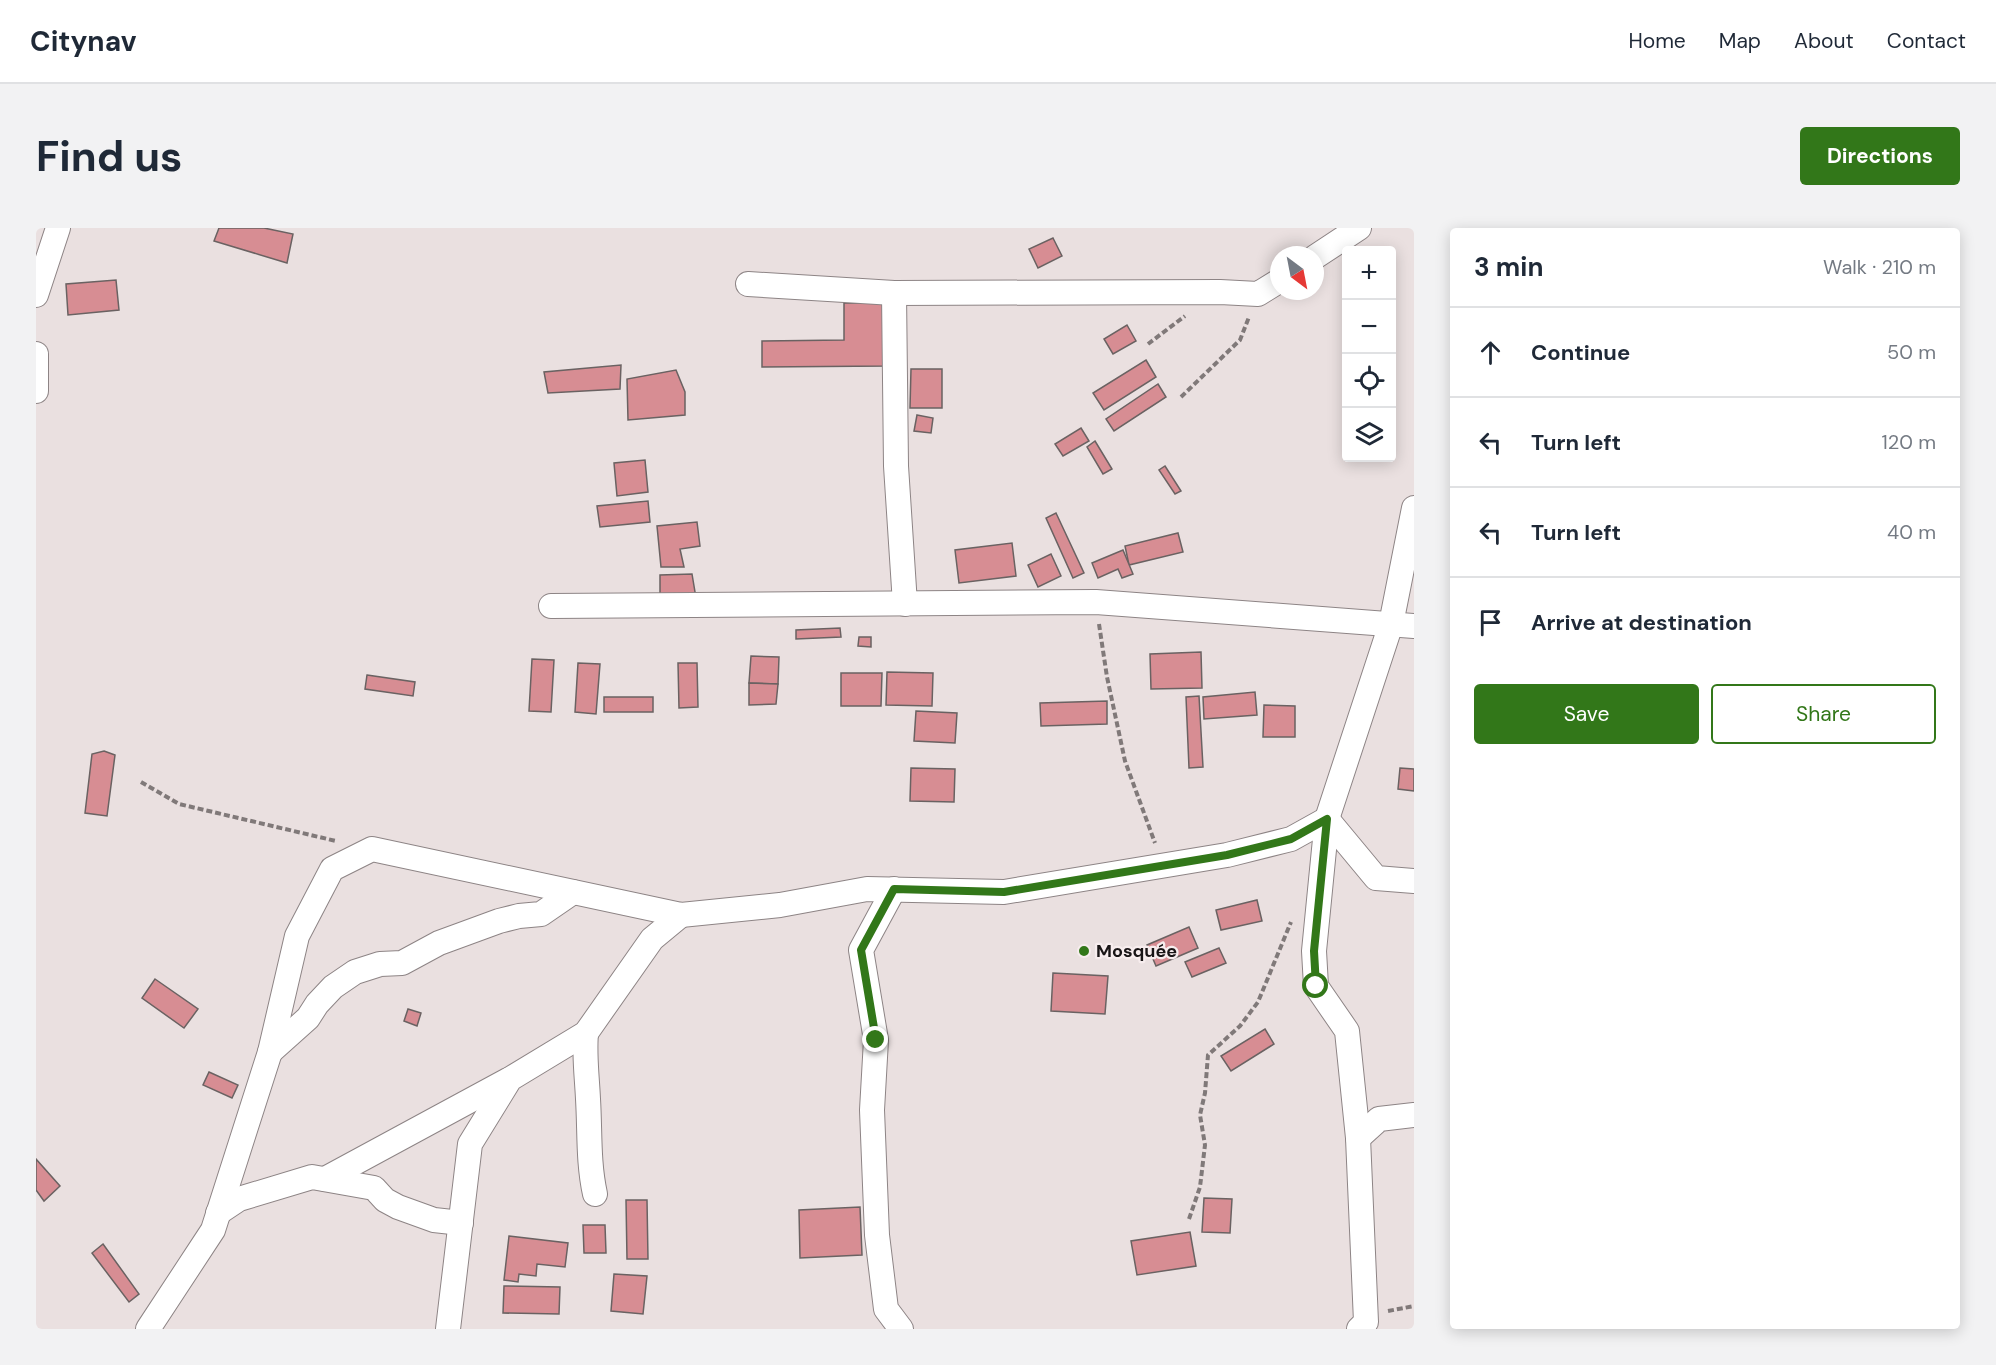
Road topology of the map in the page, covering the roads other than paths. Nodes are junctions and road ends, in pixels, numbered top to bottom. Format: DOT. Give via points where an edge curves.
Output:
graph roads {
  1 [pos="58,228"];
  2 [pos="1359,228"];
  3 [pos="1324,251"];
  4 [pos="748,284"];
  5 [pos="1270,287"];
  6 [pos="894,293"];
  7 [pos="36,295"];
  8 [pos="36,354"];
  9 [pos="36,391"];
  10 [pos="1414,508"];
  11 [pos="905,604"];
  12 [pos="551,606"];
  13 [pos="1403,625"];
  14 [pos="1327,819"];
  15 [pos="1414,881"];
  16 [pos="894,889"];
  17 [pos="573,892"];
  18 [pos="681,915"];
  19 [pos="586,1033"];
  20 [pos="270,1052"];
  21 [pos="510,1079"];
  22 [pos="1354,1106"];
  23 [pos="1414,1115"];
  24 [pos="1379,1119"];
  25 [pos="1358,1138"];
  26 [pos="326,1179"];
  27 [pos="595,1194"];
  28 [pos="218,1213"];
  29 [pos="461,1223"];
  30 [pos="148,1329"];
  31 [pos="448,1329"];
  32 [pos="901,1329"];
  33 [pos="1359,1329"];
  1 -- 7 [label="street"];
  2 -- 3 [label="street"];
  4 -- 6 [label="street"];
  5 -- 6 [label="street" via="1258,294"];
  6 -- 11 [label="street" via="896,466"];
  8 -- 9 [label="street"];
  10 -- 13 [label="street"];
  11 -- 12 [label="street"];
  11 -- 13 [label="street" via="1096,602"];
  13 -- 14 [label="street"];
  14 -- 15 [label="street" via="1376,878"];
  14 -- 16 [label="street" via="1291,839 1227,855 1004,892"];
  14 -- 22 [label="street" via="1314,951 1316,986 1347,1031"];
  16 -- 18 [label="street" via="867,889 780,905"];
  16 -- 32 [label="street" via="861,950 876,1040 873,1110 877,1235 886,1309"];
  17 -- 18 [label="street"];
  17 -- 20 [label="street" via="541,914 499,921 402,963 380,964 355,972 333,987 308,1018"];
  17 -- 20 [label="street" via="372,849 332,869 297,936"];
  18 -- 19 [label="street" via="652,939"];
  19 -- 21 [label="street"];
  19 -- 27 [label="street" via="589,1154"];
  20 -- 28 [label="street"];
  21 -- 26 [label="street"];
  21 -- 29 [label="street" via="470,1144"];
  22 -- 24 [label="street"];
  22 -- 25 [label="street"];
  23 -- 24 [label="street"];
  24 -- 25 [label="street"];
  25 -- 33 [label="street" via="1366,1322"];
  26 -- 28 [label="street" via="312,1177 239,1199"];
  26 -- 29 [label="street" via="374,1188 398,1207 434,1220"];
  28 -- 30 [label="street" via="213,1230"];
  29 -- 31 [label="street"];
}
